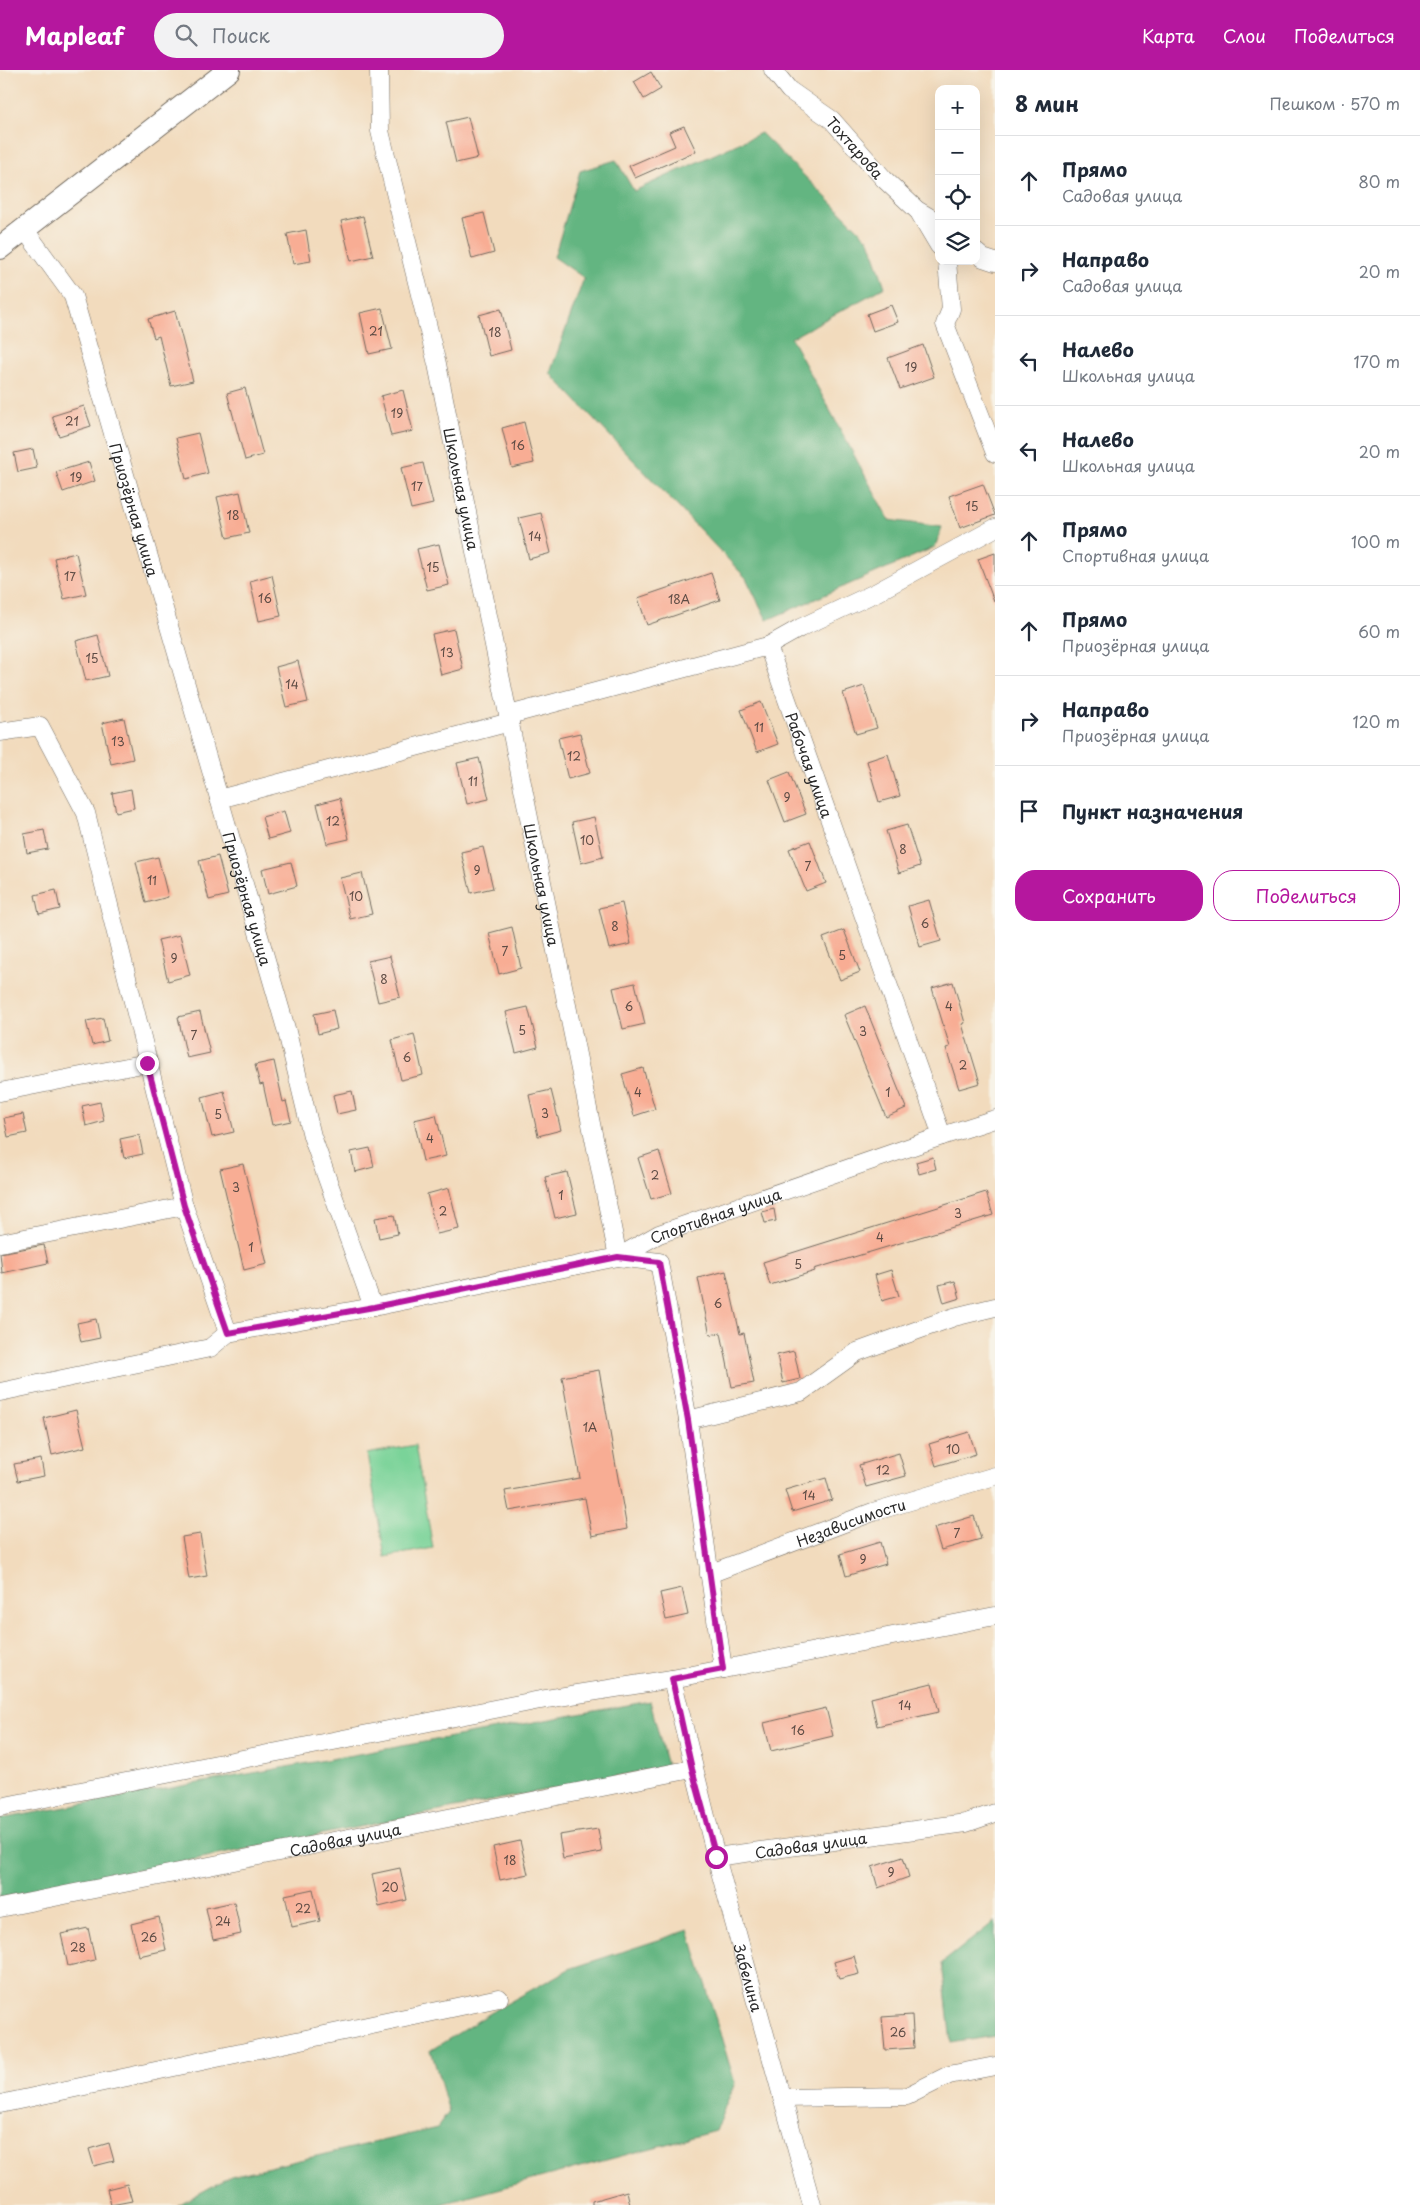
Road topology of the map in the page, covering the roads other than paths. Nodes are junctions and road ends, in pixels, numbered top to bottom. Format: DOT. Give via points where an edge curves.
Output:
graph roads {
  1 [pos="229,70"];
  2 [pos="379,70"];
  3 [pos="773,70"];
  4 [pos="917,210"];
  5 [pos="935,221"];
  6 [pos="25,230"];
  7 [pos="935,239"];
  8 [pos="0,248"];
  9 [pos="980,255"];
  10 [pos="995,262"];
  11 [pos="947,265"];
  12 [pos="995,453"];
  13 [pos="995,528"];
  14 [pos="768,646"];
  15 [pos="510,719"];
  16 [pos="0,732"];
  17 [pos="219,799"];
  18 [pos="147,1063"];
  19 [pos="0,1092"];
  20 [pos="995,1119"];
  21 [pos="942,1136"];
  22 [pos="184,1206"];
  23 [pos="0,1243"];
  24 [pos="618,1257"];
  25 [pos="374,1307"];
  26 [pos="995,1307"];
  27 [pos="228,1333"];
  28 [pos="0,1392"];
  29 [pos="688,1420"];
  30 [pos="995,1476"];
  31 [pos="709,1574"];
  32 [pos="995,1616"];
  33 [pos="723,1669"];
  34 [pos="672,1679"];
  35 [pos="692,1769"];
  36 [pos="0,1807"];
  37 [pos="995,1813"];
  38 [pos="716,1857"];
  39 [pos="0,1908"];
  40 [pos="499,1998"];
  41 [pos="995,2066"];
  42 [pos="782,2098"];
  43 [pos="0,2104"];
  44 [pos="812,2205"];
  1 -- 6 [label="main road"];
  2 -- 15 [label="street, Школьная улица" via="380,131 437,364"];
  3 -- 4 [label="street, Тохтарова" via="789,90 832,120 884,179"];
  4 -- 5 [label="street, Тохтарова"];
  4 -- 7 [label="street"];
  6 -- 8 [label="main road"];
  6 -- 17 [label="street, Приозёрная улица" via="73,296"];
  9 -- 10 [label="street"];
  11 -- 12 [label="street" via="951,309 945,324"];
  13 -- 14 [label="street"];
  14 -- 15 [label="street"];
  14 -- 21 [label="street, Рабочая улица"];
  15 -- 17 [label="street"];
  15 -- 24 [label="street, Школьная улица"];
  16 -- 18 [label="street" via="40,726 86,813"];
  17 -- 25 [label="street, Приозёрная улица" via="287,1032 312,1136"];
  18 -- 19 [label="street"];
  18 -- 22 [label="street"];
  20 -- 21 [label="street, Спортивная улица"];
  21 -- 24 [label="street, Спортивная улица" via="659,1234"];
  22 -- 23 [label="street"];
  22 -- 27 [label="street"];
  24 -- 25 [label="street, Спортивная улица"];
  24 -- 29 [label="street" via="659,1262"];
  25 -- 27 [label="street"];
  26 -- 29 [label="street" via="954,1317 857,1352 801,1392"];
  27 -- 28 [label="street" via="210,1348"];
  29 -- 31 [label="street"];
  30 -- 31 [label="street, Независимости" via="874,1512"];
  31 -- 33 [label="street"];
  32 -- 33 [label="street"];
  33 -- 34 [label="street"];
  34 -- 35 [label="street"];
  34 -- 36 [label="street" via="540,1700"];
  35 -- 38 [label="street"];
  35 -- 39 [label="street, Садовая улица"];
  37 -- 38 [label="street, Садовая улица" via="966,1823"];
  38 -- 42 [label="street, Забелина"];
  40 -- 43 [label="street"];
  41 -- 42 [label="street" via="949,2075 907,2096"];
  42 -- 44 [label="street, Забелина"];
}
